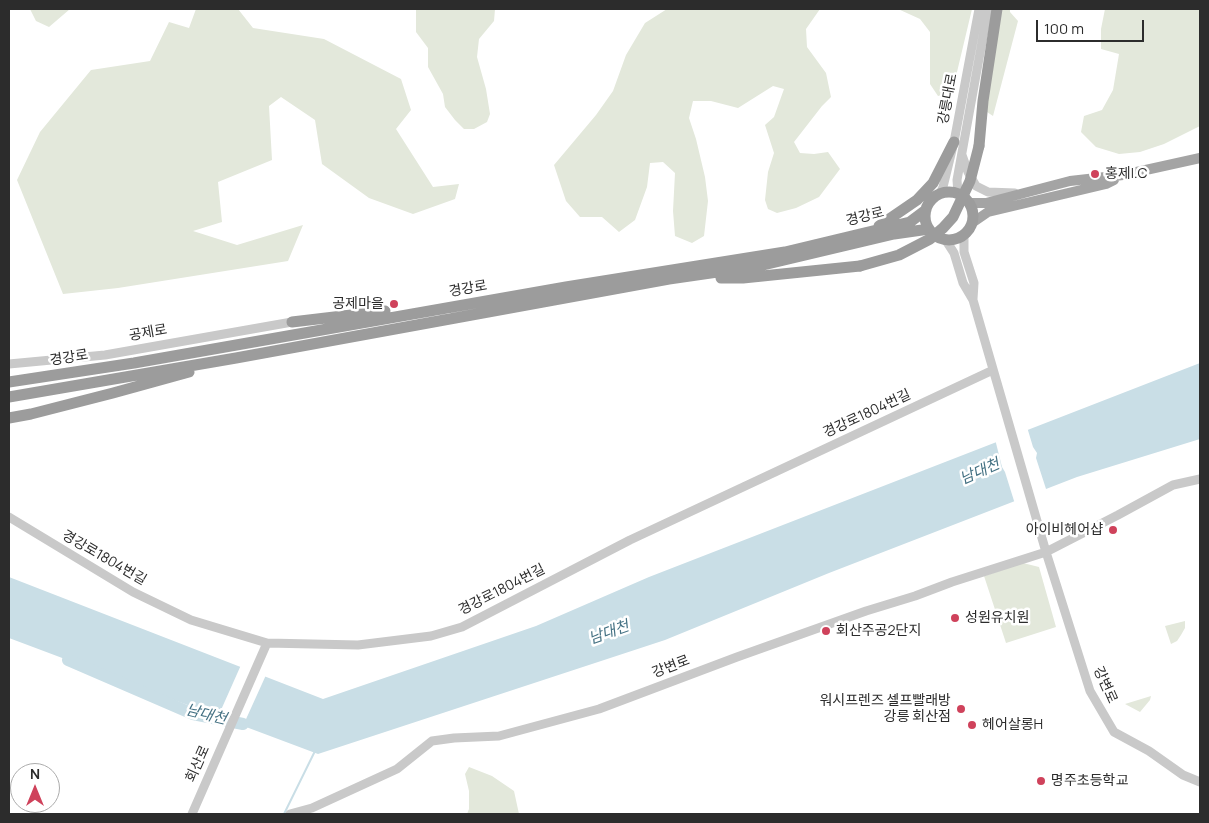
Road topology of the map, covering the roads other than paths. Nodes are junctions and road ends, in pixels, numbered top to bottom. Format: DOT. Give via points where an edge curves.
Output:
graph roads {
  1 [pos="979,9"];
  2 [pos="988,9"];
  3 [pos="997,9"];
  4 [pos="954,142"];
  5 [pos="962,155"];
  6 [pos="1200,158"];
  7 [pos="1123,175"];
  8 [pos="940,194"];
  9 [pos="958,194"];
  10 [pos="1022,194"];
  11 [pos="969,203"];
  12 [pos="926,210"];
  13 [pos="972,223"];
  14 [pos="929,229"];
  15 [pos="873,230"];
  16 [pos="964,235"];
  17 [pos="945,239"];
  18 [pos="669,279"];
  19 [pos="516,296"];
  20 [pos="973,300"];
  21 [pos="292,322"];
  22 [pos="236,358"];
  23 [pos="9,364"];
  24 [pos="993,372"];
  25 [pos="9,382"];
  26 [pos="9,397"];
  27 [pos="9,418"];
  28 [pos="1200,479"];
  29 [pos="9,518"];
  30 [pos="1046,552"];
  31 [pos="266,643"];
  32 [pos="1200,782"];
  33 [pos="194,813"];
  34 [pos="290,814"];
  1 -- 4 [label="street, 강릉대로"];
  2 -- 5 [label="street, 강릉대로"];
  3 -- 18 [label="highway, bridge" via="979,146 970,181 953,217 930,239 899,255 860,266 743,278"];
  4 -- 8 [label="street, 강릉대로"];
  4 -- 15 [label="highway" via="933,184 917,200"];
  5 -- 9 [label="street, 강릉대로"];
  5 -- 10 [label="street" via="976,186 988,192"];
  6 -- 7 [label="main road"];
  7 -- 10 [label="main road" via="1070,181"];
  7 -- 13 [label="main road" via="1106,184 988,212"];
  8 -- 9 [label="highway"];
  8 -- 12 [label="highway"];
  9 -- 11 [label="highway"];
  10 -- 11 [label="main road" via="986,203"];
  11 -- 13 [label="highway"];
  12 -- 14 [label="highway"];
  12 -- 15 [label="highway, 경강로" via="910,222"];
  13 -- 16 [label="highway"];
  14 -- 17 [label="highway"];
  14 -- 18 [label="highway, 경강로" via="894,234 759,266"];
  15 -- 19 [label="highway, 경강로" via="785,252"];
  16 -- 17 [label="highway"];
  16 -- 20 [label="street" via="964,252 974,283"];
  17 -- 20 [label="street"];
  18 -- 22 [label="highway, 경강로"];
  19 -- 21 [label="highway"];
  19 -- 25 [label="highway, 경강로"];
  20 -- 24 [label="street"];
  21 -- 23 [label="street, 공제로" via="105,355"];
  22 -- 26 [label="highway, 경강로"];
  22 -- 27 [label="highway"];
  24 -- 30 [label="street, 강변로"];
  24 -- 31 [label="street, 경강로1804번길" via="630,540 462,627 431,636 358,644"];
  28 -- 30 [label="street, 강변로" via="1173,485"];
  29 -- 31 [label="street, 경강로1804번길" via="133,592 191,620"];
  30 -- 32 [label="street, 강변로" via="1090,691 1114,732"];
  30 -- 34 [label="street, 강변로" via="866,611 600,709 498,736 432,742 397,769 312,808"];
  31 -- 33 [label="street, 회산로"];
}
